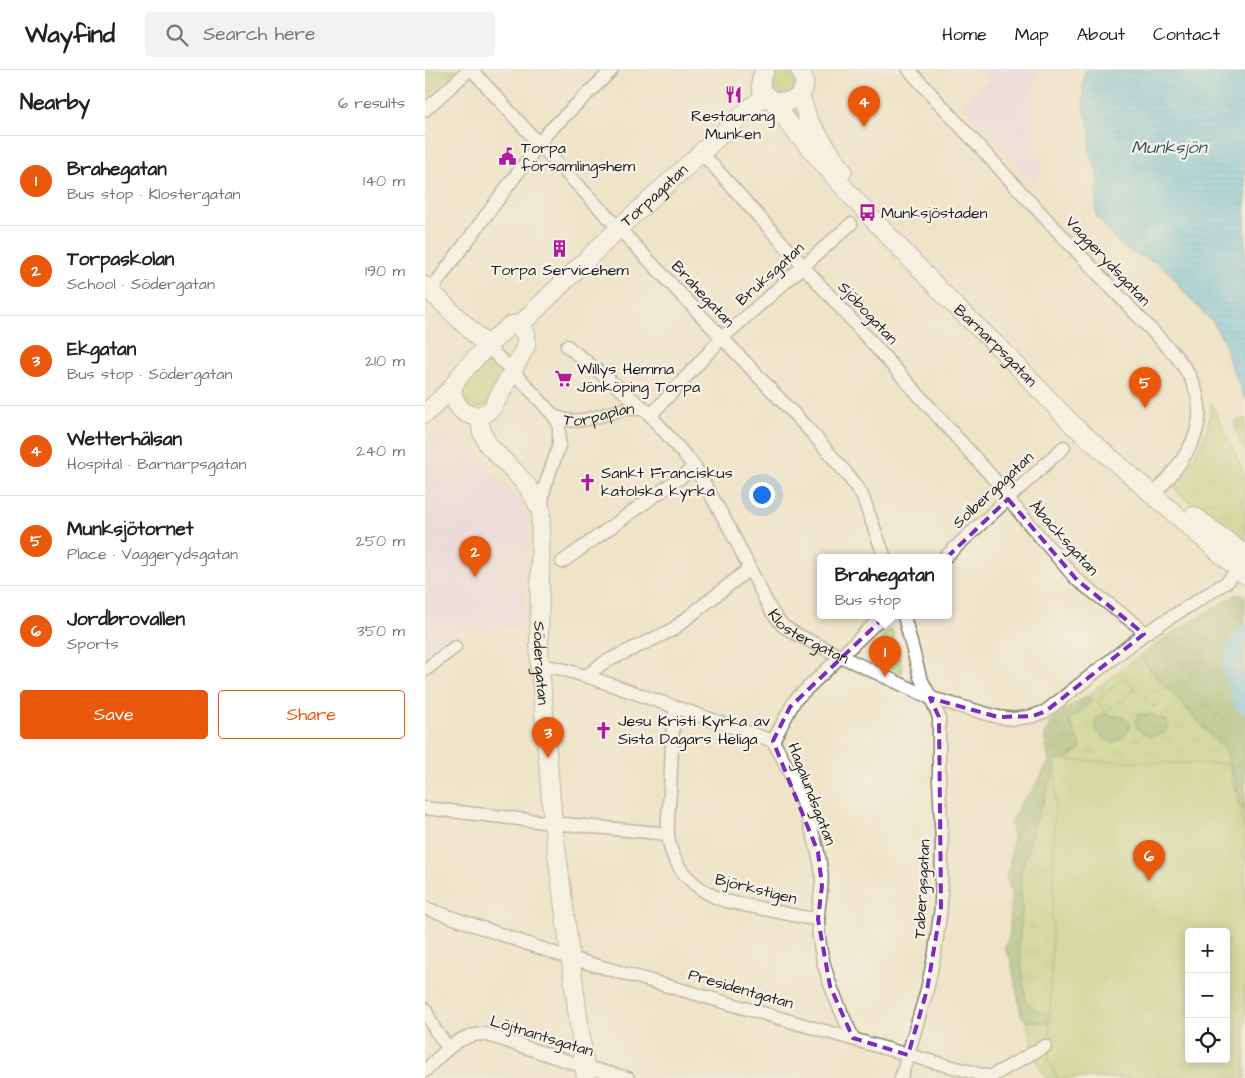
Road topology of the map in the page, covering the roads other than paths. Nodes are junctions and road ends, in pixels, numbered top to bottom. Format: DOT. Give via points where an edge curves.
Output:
graph roads {
  1 [pos="471,70"];
  2 [pos="612,70"];
  3 [pos="909,70"];
  4 [pos="803,78"];
  5 [pos="764,83"];
  6 [pos="425,110"];
  7 [pos="539,144"];
  8 [pos="701,152"];
  9 [pos="851,224"];
  10 [pos="619,228"];
  11 [pos="803,267"];
  12 [pos="428,289"];
  13 [pos="544,299"];
  14 [pos="517,325"];
  15 [pos="722,338"];
  16 [pos="487,346"];
  17 [pos="526,346"];
  18 [pos="567,346"];
  19 [pos="513,372"];
  20 [pos="455,395"];
  21 [pos="430,409"];
  22 [pos="648,412"];
  23 [pos="479,416"];
  24 [pos="554,416"];
  25 [pos="1064,447"];
  26 [pos="695,467"];
  27 [pos="1157,492"];
  28 [pos="1008,498"];
  29 [pos="541,510"];
  30 [pos="884,554"];
  31 [pos="948,554"];
  32 [pos="562,562"];
  33 [pos="1243,566"];
  34 [pos="749,569"];
  35 [pos="880,619"];
  36 [pos="905,619"];
  37 [pos="1144,634"];
  38 [pos="455,647"];
  39 [pos="840,656"];
  40 [pos="540,666"];
  41 [pos="425,670"];
  42 [pos="586,676"];
  43 [pos="931,698"];
  44 [pos="676,707"];
  45 [pos="773,741"];
  46 [pos="425,808"];
  47 [pos="553,823"];
  48 [pos="668,834"];
  49 [pos="425,908"];
  50 [pos="818,918"];
  51 [pos="570,957"];
  52 [pos="425,1009"];
  53 [pos="853,1038"];
  54 [pos="1045,1046"];
  55 [pos="448,1047"];
  56 [pos="909,1055"];
  57 [pos="425,1071"];
  58 [pos="586,1072"];
  59 [pos="628,1078"];
  60 [pos="901,1078"];
  1 -- 6 [label="street"];
  1 -- 7 [label="street, Brahegatan"];
  2 -- 7 [label="street"];
  3 -- 27 [label="street, Vaggerydsgatan" via="1189,373 1199,406 1196,432 1188,452"];
  4 -- 5 [label="street" via="788,102 780,103"];
  4 -- 27 [label="street, Barnarpsgatan" via="807,120 871,204 1093,436"];
  5 -- 8 [label="street, Torpagatan" via="751,107"];
  5 -- 27 [label="street, Barnarpsgatan" via="794,130 952,303 1073,425"];
  7 -- 10 [label="street, Brahegatan"];
  7 -- 12 [label="street"];
  8 -- 10 [label="street, Torpagatan"];
  8 -- 11 [label="street, Sjöbogatan"];
  9 -- 11 [label="street, Bruksgatan"];
  10 -- 13 [label="street, Torpagatan"];
  10 -- 15 [label="street, Brahegatan"];
  11 -- 15 [label="street, Bruksgatan"];
  11 -- 28 [label="street, Sjöbogatan"];
  12 -- 16 [label="street"];
  13 -- 14 [label="street, Torpagatan"];
  13 -- 17 [label="street, Torpagatan"];
  14 -- 16 [label="street" via="511,325"];
  14 -- 17 [label="street" via="526,334"];
  15 -- 22 [label="street, Bruksgatan"];
  15 -- 30 [label="street, Brahegatan" via="846,473 862,495"];
  16 -- 19 [label="street, Torpaplan"];
  16 -- 20 [label="street" via="459,378"];
  17 -- 19 [label="street"];
  18 -- 22 [label="street, Klostergatan"];
  19 -- 23 [label="street" via="493,407"];
  19 -- 24 [label="street, Torpaplan"];
  20 -- 21 [label="street"];
  20 -- 23 [label="street" via="461,411"];
  22 -- 24 [label="street, Torpaplan" via="623,409 579,421 566,421"];
  22 -- 26 [label="street, Klostergatan"];
  23 -- 29 [label="street" via="488,445 514,471"];
  24 -- 29 [label="street, Torpaplan" via="559,424 559,446 544,489"];
  25 -- 28 [label="street, Solbergagatan"];
  26 -- 32 [label="street"];
  26 -- 34 [label="street, Klostergatan"];
  27 -- 33 [label="street, Barnarpsgatan"];
  28 -- 31 [label="street, Solbergagatan"];
  28 -- 37 [label="street, Åbacksgatan" via="1077,580"];
  29 -- 40 [label="street, Södergatan"];
  33 -- 37 [label="street, Klostergatan" via="1227,582"];
  34 -- 39 [label="street, Klostergatan" via="771,611 783,626"];
  34 -- 42 [label="street" via="672,630 605,662"];
  35 -- 39 [label="street"];
  36 -- 43 [label="street" via="919,677"];
  37 -- 43 [label="street, Klostergatan" via="1046,711 1033,716 998,717"];
  38 -- 41 [label="street"];
  39 -- 43 [label="street, Klostergatan"];
  39 -- 45 [label="street" via="795,700"];
  40 -- 42 [label="street, Hagalundsgatan"];
  40 -- 47 [label="street, Södergatan"];
  42 -- 44 [label="street, Hagalundsgatan"];
  43 -- 56 [label="street, Tabergsgatan" via="939,717 941,899 935,952"];
  44 -- 45 [label="street, Hagalundsgatan"];
  44 -- 48 [label="street, Björkstigen"];
  45 -- 50 [label="street, Hagalundsgatan" via="803,807 818,852 822,886"];
  46 -- 47 [label="street"];
  47 -- 48 [label="street"];
  47 -- 51 [label="street, Södergatan"];
  48 -- 50 [label="street, Björkstigen" via="678,865 702,891 725,901"];
  49 -- 51 [label="street, Presidentgatan"];
  50 -- 53 [label="street, Hagalundsgatan" via="826,972"];
  51 -- 53 [label="street, Presidentgatan"];
  51 -- 58 [label="street, Södergatan"];
  52 -- 55 [label="street"];
  53 -- 56 [label="street, Presidentgatan"];
  54 -- 56 [label="street, Presidentgatan" via="990,1077"];
  55 -- 57 [label="street"];
  55 -- 58 [label="street, Löjtnantsgatan" via="477,1034 485,1034"];
  56 -- 60 [label="street, Tabergsgatan"];
  58 -- 59 [label="street, Löjtnantsgatan"];
}
